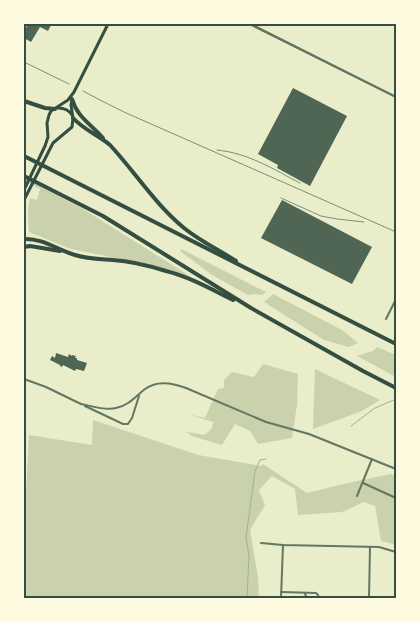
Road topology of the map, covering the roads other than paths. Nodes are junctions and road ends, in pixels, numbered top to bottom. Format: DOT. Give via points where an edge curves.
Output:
graph roads {
  1 [pos="108,24"];
  2 [pos="250,24"];
  3 [pos="74,92"];
  4 [pos="396,97"];
  5 [pos="72,99"];
  6 [pos="24,101"];
  7 [pos="55,109"];
  8 [pos="73,118"];
  9 [pos="110,145"];
  10 [pos="24,156"];
  11 [pos="24,176"];
  12 [pos="24,190"];
  13 [pos="24,200"];
  14 [pos="24,239"];
  15 [pos="24,247"];
  16 [pos="67,253"];
  17 [pos="275,283"];
  18 [pos="396,299"];
  19 [pos="251,308"];
  20 [pos="386,319"];
  21 [pos="396,344"];
  22 [pos="24,379"];
  23 [pos="396,388"];
  24 [pos="139,396"];
  25 [pos="81,404"];
  26 [pos="372,459"];
  27 [pos="396,469"];
  28 [pos="362,483"];
  29 [pos="357,496"];
  30 [pos="396,498"];
  31 [pos="261,542"];
  32 [pos="283,545"];
  33 [pos="370,547"];
  34 [pos="396,552"];
  35 [pos="281,592"];
  36 [pos="305,594"];
  37 [pos="281,598"];
  38 [pos="307,598"];
  39 [pos="320,598"];
  40 [pos="369,598"];
  1 -- 3 [label="main road"];
  2 -- 4 [label="street"];
  3 -- 5 [label="main road"];
  3 -- 7 [label="main road"];
  5 -- 8 [label="main road"];
  5 -- 9 [label="highway" via="80,116"];
  6 -- 7 [label="highway"];
  7 -- 8 [label="main road" via="68,110"];
  7 -- 12 [label="main road" via="48,118 45,146"];
  8 -- 9 [label="highway"];
  8 -- 13 [label="main road" via="72,126 50,148"];
  9 -- 17 [label="highway" via="160,205 184,228"];
  10 -- 17 [label="highway"];
  11 -- 19 [label="highway" via="103,216"];
  14 -- 16 [label="highway" via="42,242"];
  15 -- 16 [label="highway"];
  16 -- 19 [label="highway" via="168,271"];
  17 -- 21 [label="highway"];
  18 -- 20 [label="street"];
  19 -- 23 [label="highway"];
  22 -- 25 [label="street"];
  24 -- 25 [label="street" via="117,408"];
  24 -- 25 [label="street" via="132,418 126,425"];
  24 -- 26 [label="street" via="153,385 173,384 266,422 309,434"];
  26 -- 27 [label="street"];
  26 -- 28 [label="street"];
  28 -- 29 [label="street"];
  28 -- 30 [label="street"];
  31 -- 32 [label="street"];
  32 -- 33 [label="street"];
  32 -- 35 [label="street"];
  33 -- 34 [label="street"];
  33 -- 40 [label="street"];
  35 -- 36 [label="street"];
  35 -- 37 [label="street"];
  36 -- 38 [label="street"];
  36 -- 39 [label="street" via="316,593"];
}
